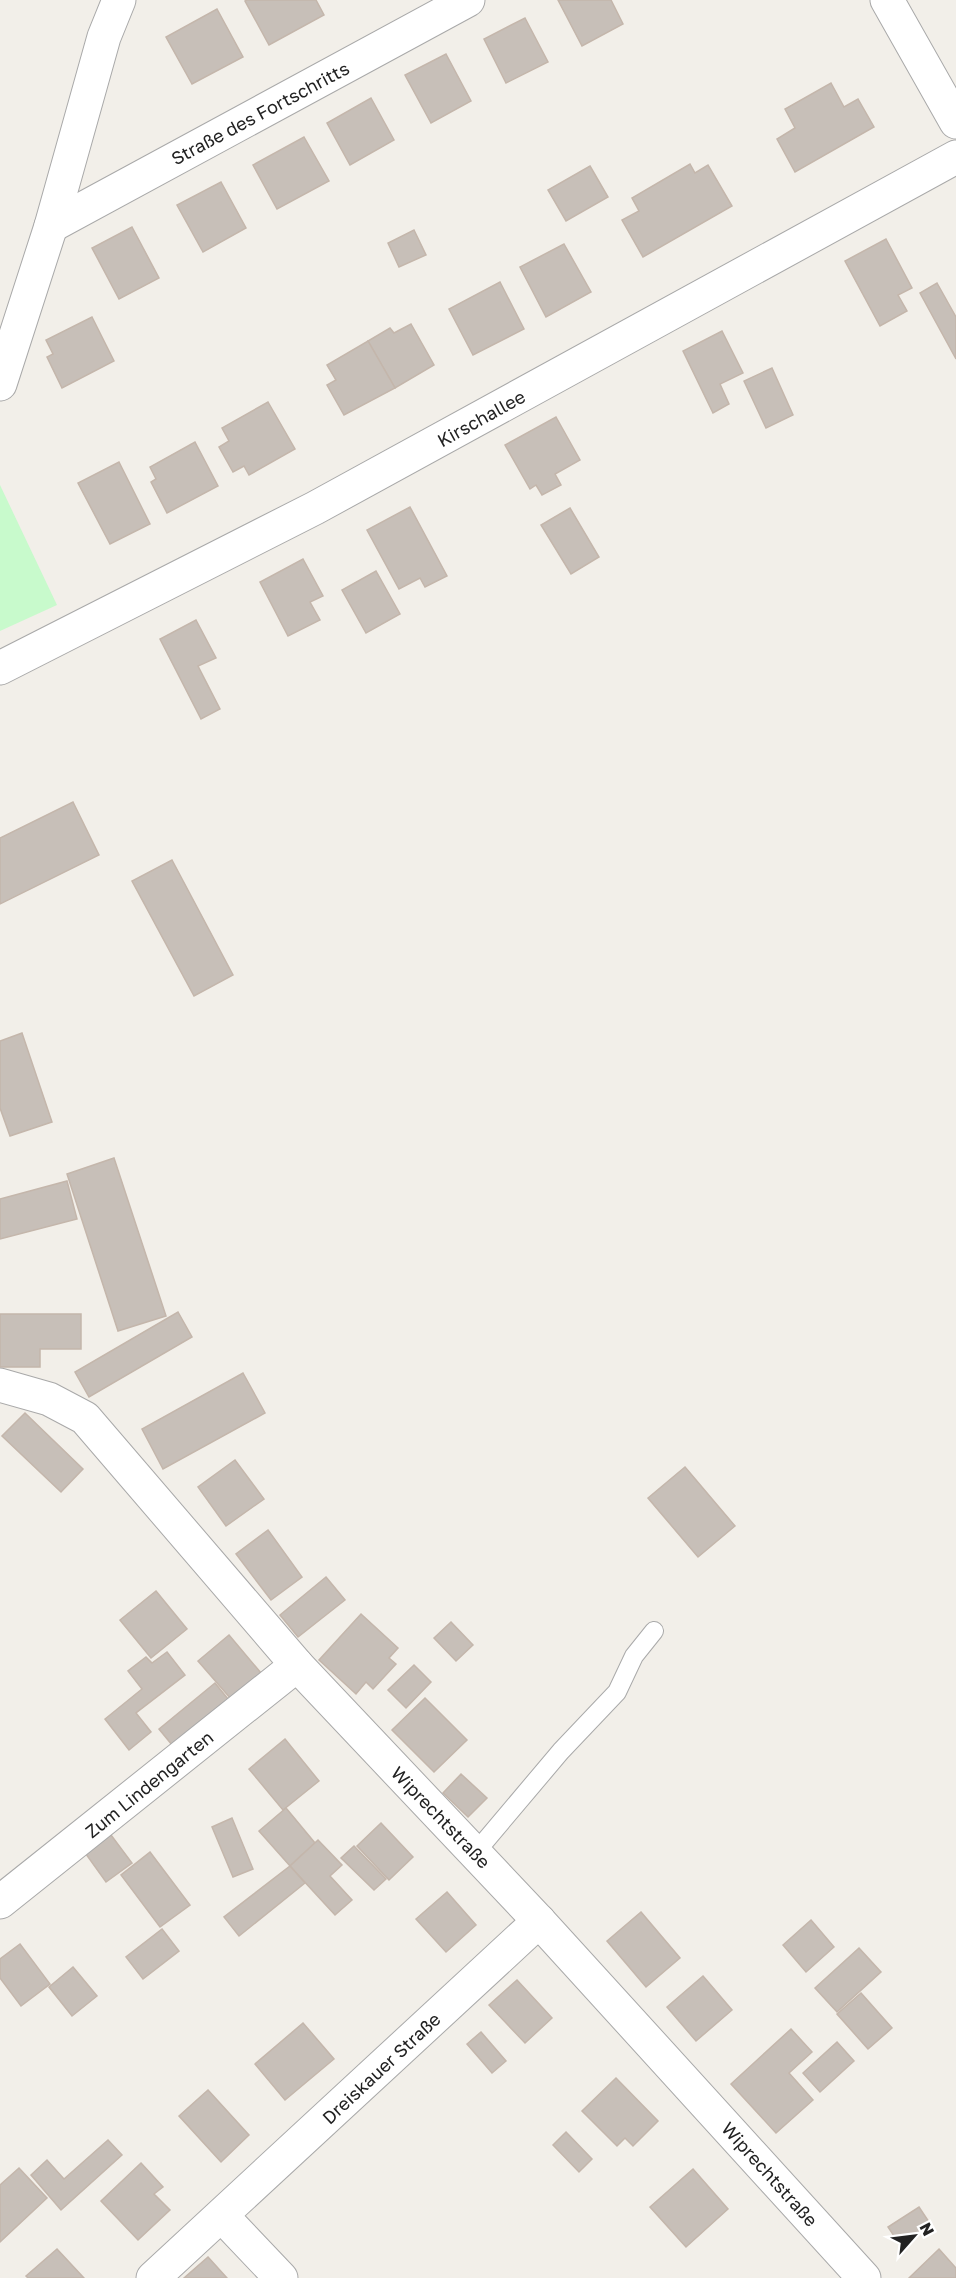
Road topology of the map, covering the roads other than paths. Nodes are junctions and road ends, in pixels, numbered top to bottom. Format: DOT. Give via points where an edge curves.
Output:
graph roads {
  1 [pos="119,0"];
  2 [pos="468,0"];
  3 [pos="887,0"];
  4 [pos="956,122"];
  5 [pos="956,157"];
  6 [pos="51,226"];
  7 [pos="0,384"];
  8 [pos="0,669"];
  9 [pos="0,1386"];
  10 [pos="654,1631"];
  11 [pos="297,1665"];
  12 [pos="475,1853"];
  13 [pos="0,1902"];
  14 [pos="540,1921"];
  15 [pos="222,2216"];
  16 [pos="153,2278"];
  17 [pos="281,2278"];
  18 [pos="864,2278"];
  1 -- 6 [label="street" via="104,37"];
  2 -- 6 [label="street, Straße des Fortschritts"];
  3 -- 4 [label="street"];
  5 -- 8 [label="street, Kirschallee" via="315,508"];
  6 -- 7 [label="street"];
  9 -- 11 [label="street, Wiprechtstraße" via="49,1399 85,1418"];
  10 -- 12 [label="lane" via="634,1656 617,1692"];
  11 -- 12 [label="street, Wiprechtstraße"];
  11 -- 13 [label="street, Zum Lindengarten"];
  12 -- 14 [label="street, Wiprechtstraße"];
  14 -- 15 [label="street, Dreiskauer Straße"];
  14 -- 18 [label="street, Wiprechtstraße"];
  15 -- 16 [label="street, Dreiskauer Straße"];
  15 -- 17 [label="street"];
}
